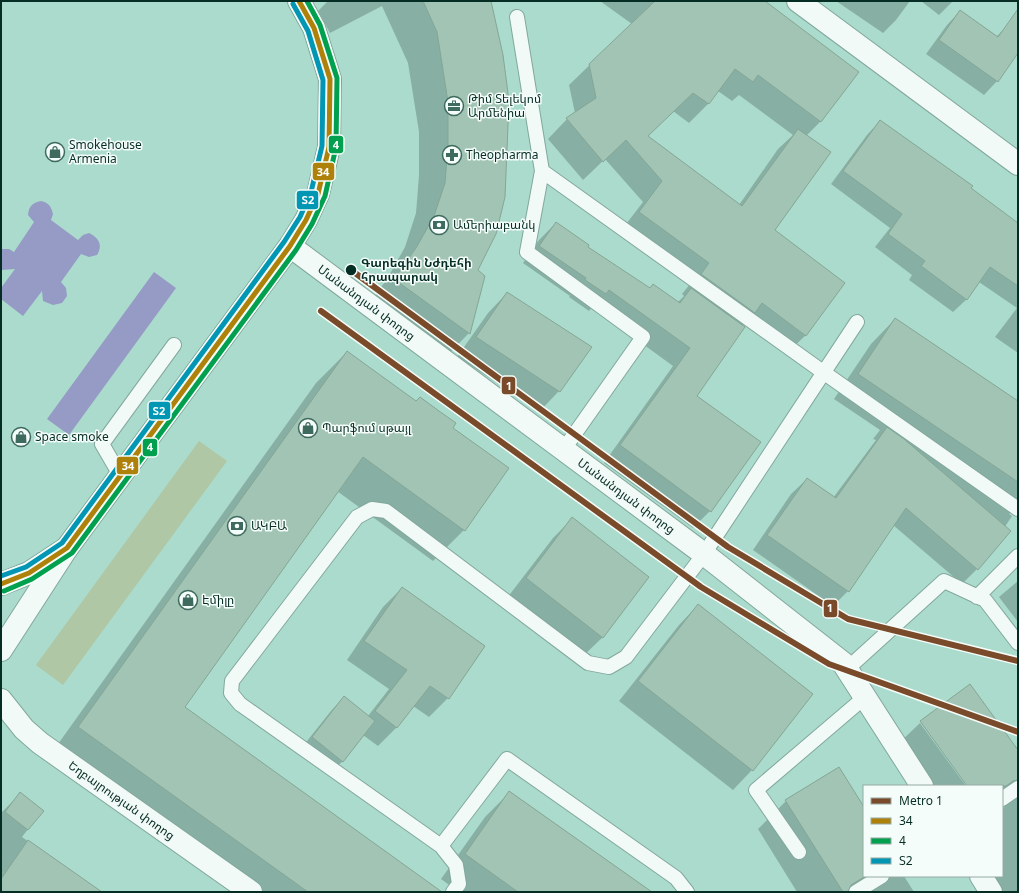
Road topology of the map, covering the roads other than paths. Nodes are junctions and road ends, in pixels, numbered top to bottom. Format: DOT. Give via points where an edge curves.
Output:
graph roads {
  1 [pos="299,1"];
  2 [pos="798,1"];
  3 [pos="517,17"];
  4 [pos="1018,164"];
  5 [pos="542,171"];
  6 [pos="290,246"];
  7 [pos="857,322"];
  8 [pos="174,345"];
  9 [pos="823,372"];
  10 [pos="564,449"];
  11 [pos="120,475"];
  12 [pos="1018,509"];
  13 [pos="67,548"];
  14 [pos="704,554"];
  15 [pos="1018,556"];
  16 [pos="1,584"];
  17 [pos="978,597"];
  18 [pos="1018,643"];
  19 [pos="1,650"];
  20 [pos="847,669"];
  21 [pos="865,697"];
  22 [pos="1,700"];
  23 [pos="921,785"];
  24 [pos="1018,788"];
  25 [pos="1003,798"];
  26 [pos="441,846"];
  27 [pos="799,852"];
  28 [pos="880,877"];
  29 [pos="982,877"];
  30 [pos="686,891"];
  31 [pos="251,892"];
  32 [pos="454,892"];
  33 [pos="856,892"];
  34 [pos="991,892"];
  1 -- 6 [label="street" via="314,28 330,79 329,147 318,194"];
  2 -- 4 [label="street"];
  3 -- 5 [label="lane"];
  5 -- 9 [label="lane"];
  5 -- 10 [label="lane" via="527,252 643,337"];
  6 -- 10 [label="street, Մանանդյան փողոց"];
  6 -- 11 [label="street"];
  7 -- 9 [label="lane"];
  8 -- 11 [label="lane" via="102,444"];
  9 -- 12 [label="lane"];
  9 -- 14 [label="lane"];
  10 -- 14 [label="street, Մանանդյան փողոց"];
  11 -- 13 [label="street"];
  13 -- 16 [label="street" via="29,573"];
  13 -- 19 [label="street"];
  14 -- 20 [label="street, Մանանդյան փողոց" via="843,663"];
  14 -- 26 [label="lane" via="626,657 609,667 588,663 386,511 372,509 357,517 232,681 231,693 240,704"];
  15 -- 17 [label="lane"];
  17 -- 18 [label="lane" via="985,600"];
  17 -- 20 [label="lane" via="944,581"];
  20 -- 21 [label="street, Մանանդյան փողոց"];
  21 -- 23 [label="street, Մանանդյան փողոց"];
  21 -- 27 [label="lane" via="756,790"];
  22 -- 31 [label="street, Եղբայրության փողոց" via="24,729 40,743"];
  24 -- 25 [label="lane"];
  26 -- 30 [label="lane" via="506,759 676,878"];
  26 -- 32 [label="lane" via="456,865 459,884"];
  28 -- 33 [label="lane"];
  29 -- 34 [label="street"];
}
